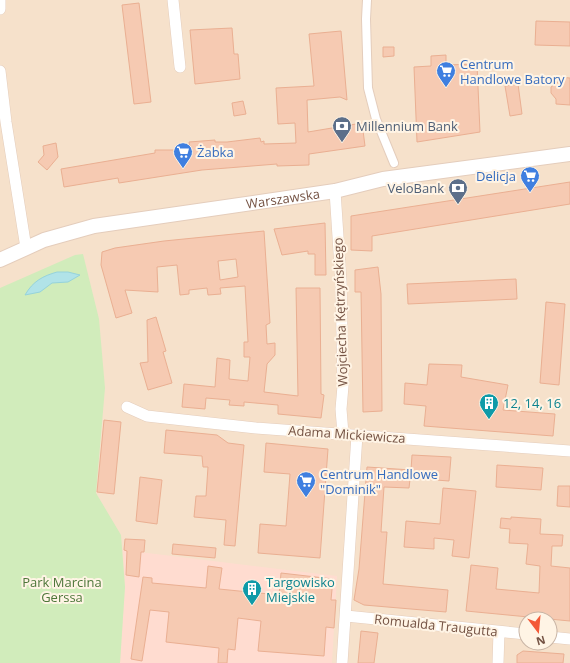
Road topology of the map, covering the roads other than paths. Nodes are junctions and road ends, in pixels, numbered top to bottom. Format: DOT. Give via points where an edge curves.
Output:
graph roads {
  1 [pos="0,0"];
  2 [pos="173,0"];
  3 [pos="367,0"];
  4 [pos="0,9"];
  5 [pos="180,67"];
  6 [pos="0,71"];
  7 [pos="570,154"];
  8 [pos="394,163"];
  9 [pos="335,191"];
  10 [pos="26,248"];
  11 [pos="0,260"];
  12 [pos="127,407"];
  13 [pos="343,434"];
  14 [pos="357,435"];
  15 [pos="570,451"];
  16 [pos="346,616"];
  17 [pos="499,632"];
  18 [pos="518,633"];
  19 [pos="558,638"];
  20 [pos="570,639"];
  21 [pos="342,663"];
  22 [pos="498,663"];
  1 -- 4 [label="street"];
  2 -- 5 [label="street"];
  3 -- 8 [label="street" via="368,88 376,119"];
  6 -- 10 [label="street"];
  7 -- 9 [label="street, Warszawska" via="383,179"];
  9 -- 10 [label="street, Warszawska" via="94,226 44,240"];
  9 -- 13 [label="street, Wojciecha Kętrzyńskiego" via="341,282"];
  10 -- 11 [label="street, Warszawska"];
  12 -- 13 [label="street, Adama Mickiewicza" via="147,416"];
  13 -- 14 [label="street, Adama Mickiewicza"];
  14 -- 15 [label="street, Adama Mickiewicza"];
  14 -- 16 [label="street"];
  16 -- 17 [label="street, Romualda Traugutta"];
  16 -- 21 [label="street"];
  17 -- 18 [label="street, Romualda Traugutta"];
  17 -- 22 [label="street"];
  19 -- 20 [label="street"];
}
